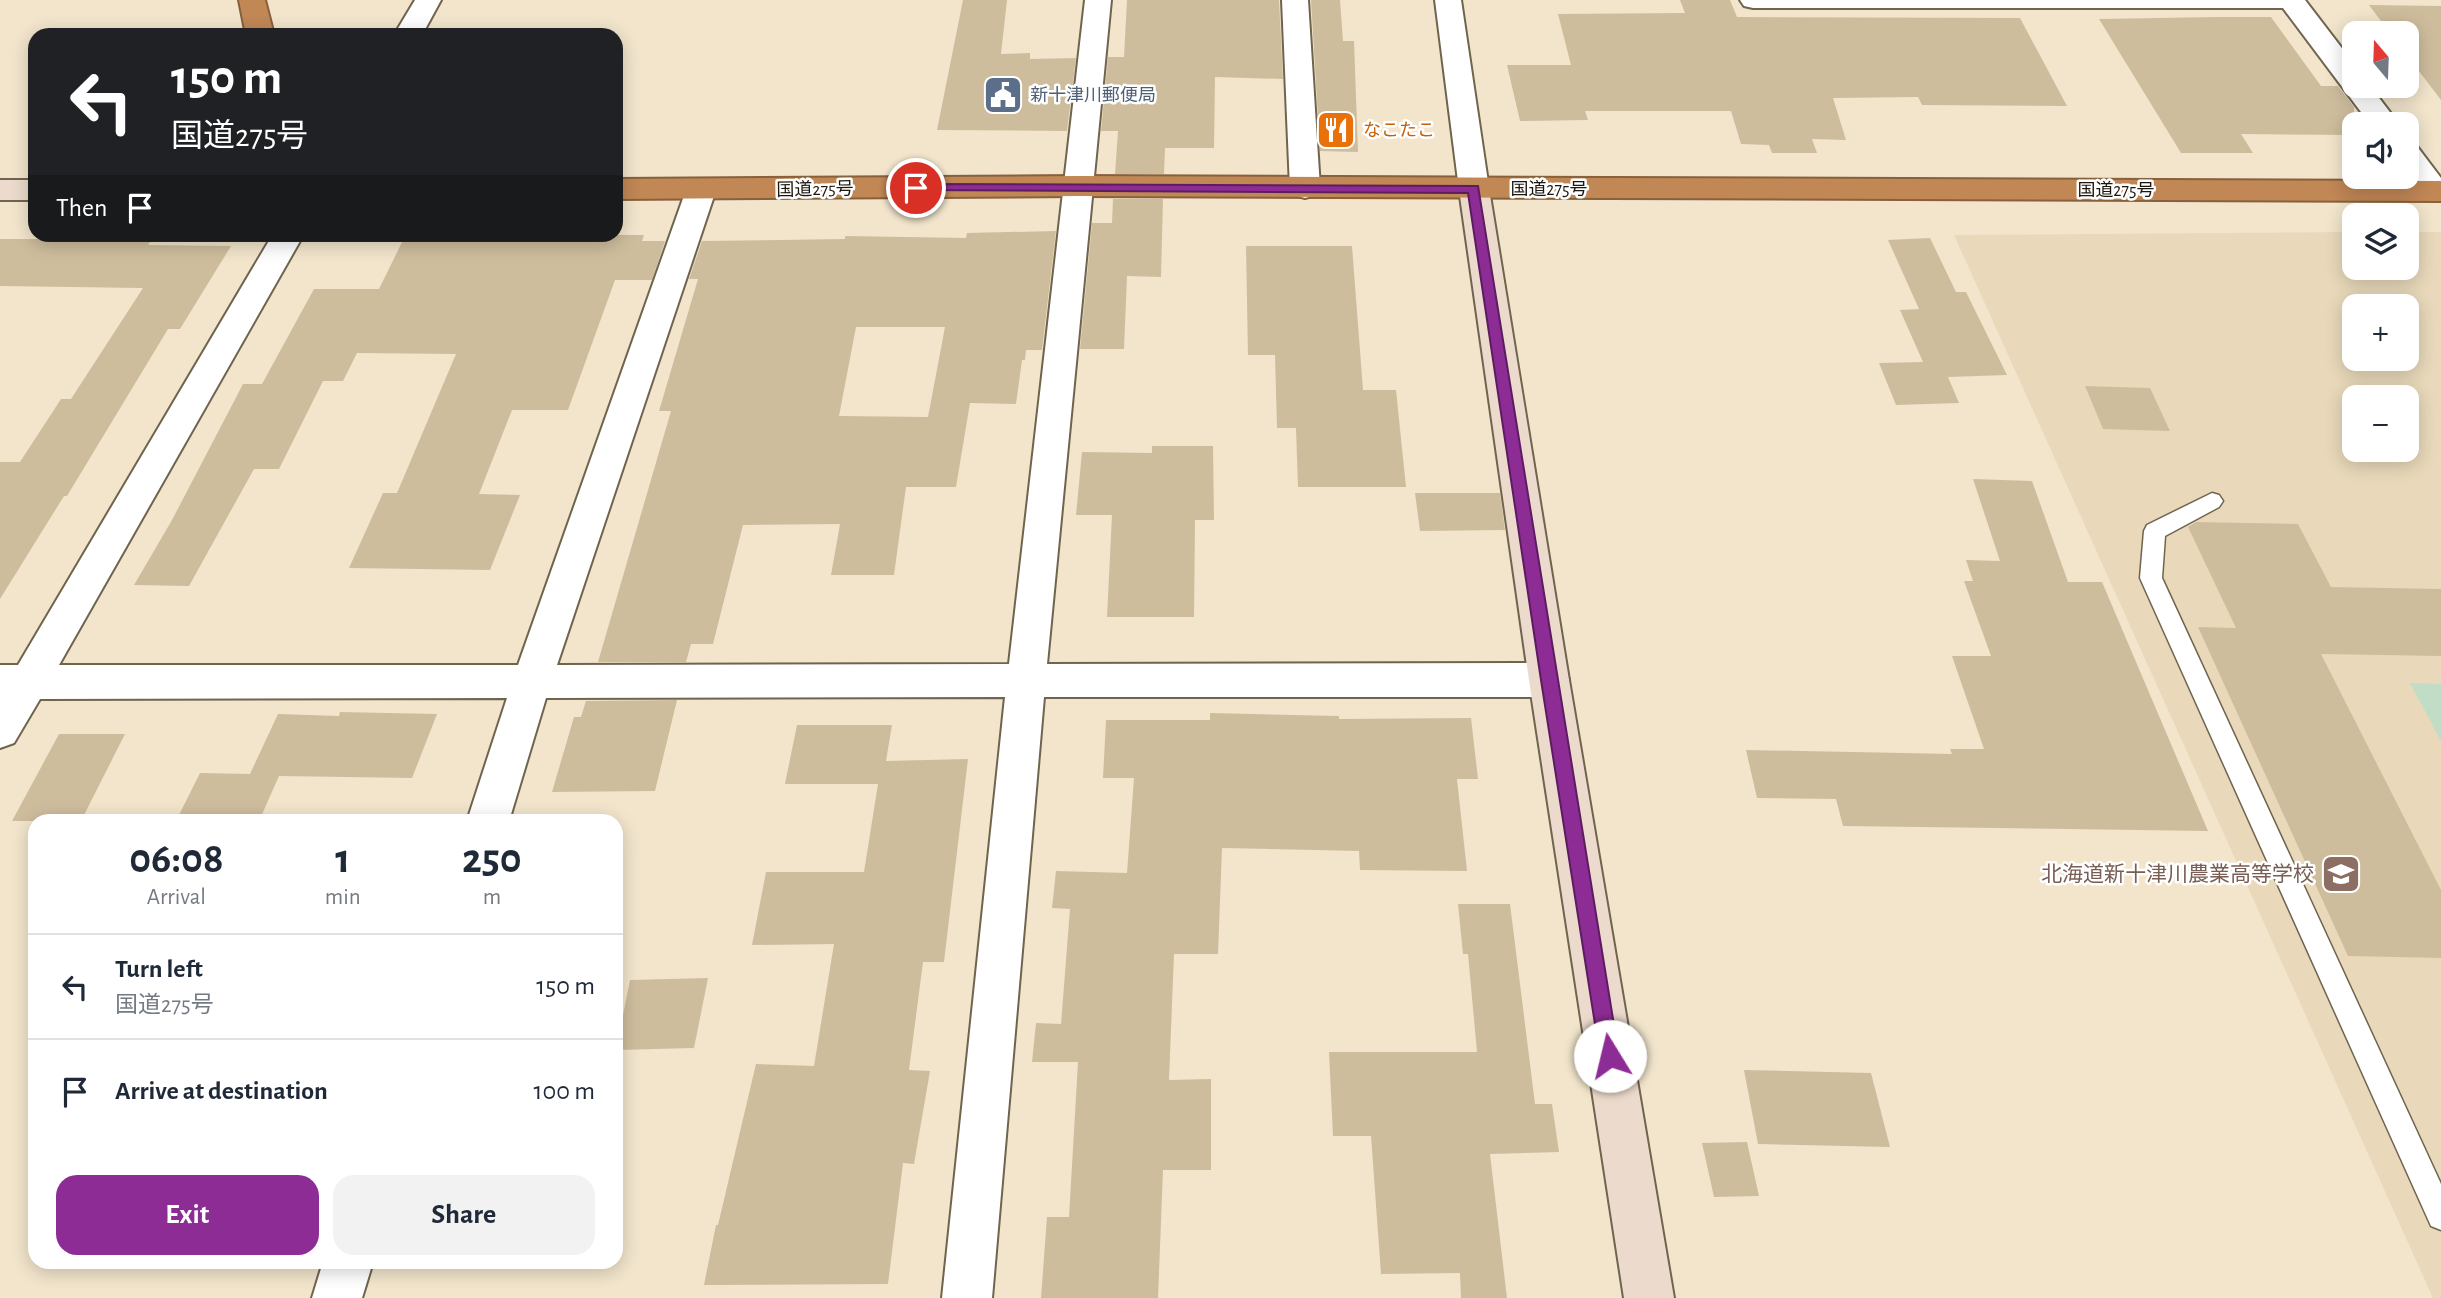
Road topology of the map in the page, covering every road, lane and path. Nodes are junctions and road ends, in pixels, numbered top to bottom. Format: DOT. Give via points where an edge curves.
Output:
graph roads {
  1 [pos="252,0"];
  2 [pos="428,0"];
  3 [pos="1098,0"];
  4 [pos="1295,0"];
  5 [pos="1448,0"];
  6 [pos="1753,0"];
  7 [pos="2291,0"];
  8 [pos="258,28"];
  9 [pos="412,28"];
  10 [pos="2342,67"];
  11 [pos="2419,168"];
  12 [pos="1077,186"];
  13 [pos="1306,188"];
  14 [pos="623,189"];
  15 [pos="1474,189"];
  16 [pos="0,190"];
  17 [pos="28,190"];
  18 [pos="701,190"];
  19 [pos="2438,191"];
  20 [pos="284,242"];
  21 [pos="2212,501"];
  22 [pos="1549,680"];
  23 [pos="532,681"];
  24 [pos="14,682"];
  25 [pos="1026,683"];
  26 [pos="0,731"];
  27 [pos="490,814"];
  28 [pos="2441,1216"];
  29 [pos="346,1269"];
  30 [pos="337,1298"];
  31 [pos="967,1298"];
  32 [pos="1649,1298"];
  1 -- 8 [label="highway"];
  2 -- 9 [label="street"];
  3 -- 12 [label="street"];
  4 -- 13 [label="street"];
  5 -- 15 [label="street"];
  6 -- 7 [label="street"];
  7 -- 10 [label="street"];
  11 -- 19 [label="street"];
  12 -- 13 [label="highway, 国道275号"];
  12 -- 18 [label="highway, 国道275号"];
  12 -- 25 [label="street"];
  13 -- 15 [label="highway, 国道275号"];
  14 -- 18 [label="highway, 国道275号"];
  15 -- 19 [label="highway, 国道275号"];
  15 -- 22 [label="street"];
  16 -- 17 [label="street"];
  18 -- 23 [label="street"];
  20 -- 24 [label="street"];
  21 -- 28 [label="lane" via="2155,531 2151,578"];
  22 -- 25 [label="street"];
  22 -- 32 [label="street"];
  23 -- 24 [label="street"];
  23 -- 25 [label="street"];
  23 -- 27 [label="street"];
  24 -- 26 [label="street"];
  25 -- 31 [label="street"];
  29 -- 30 [label="street"];
}
